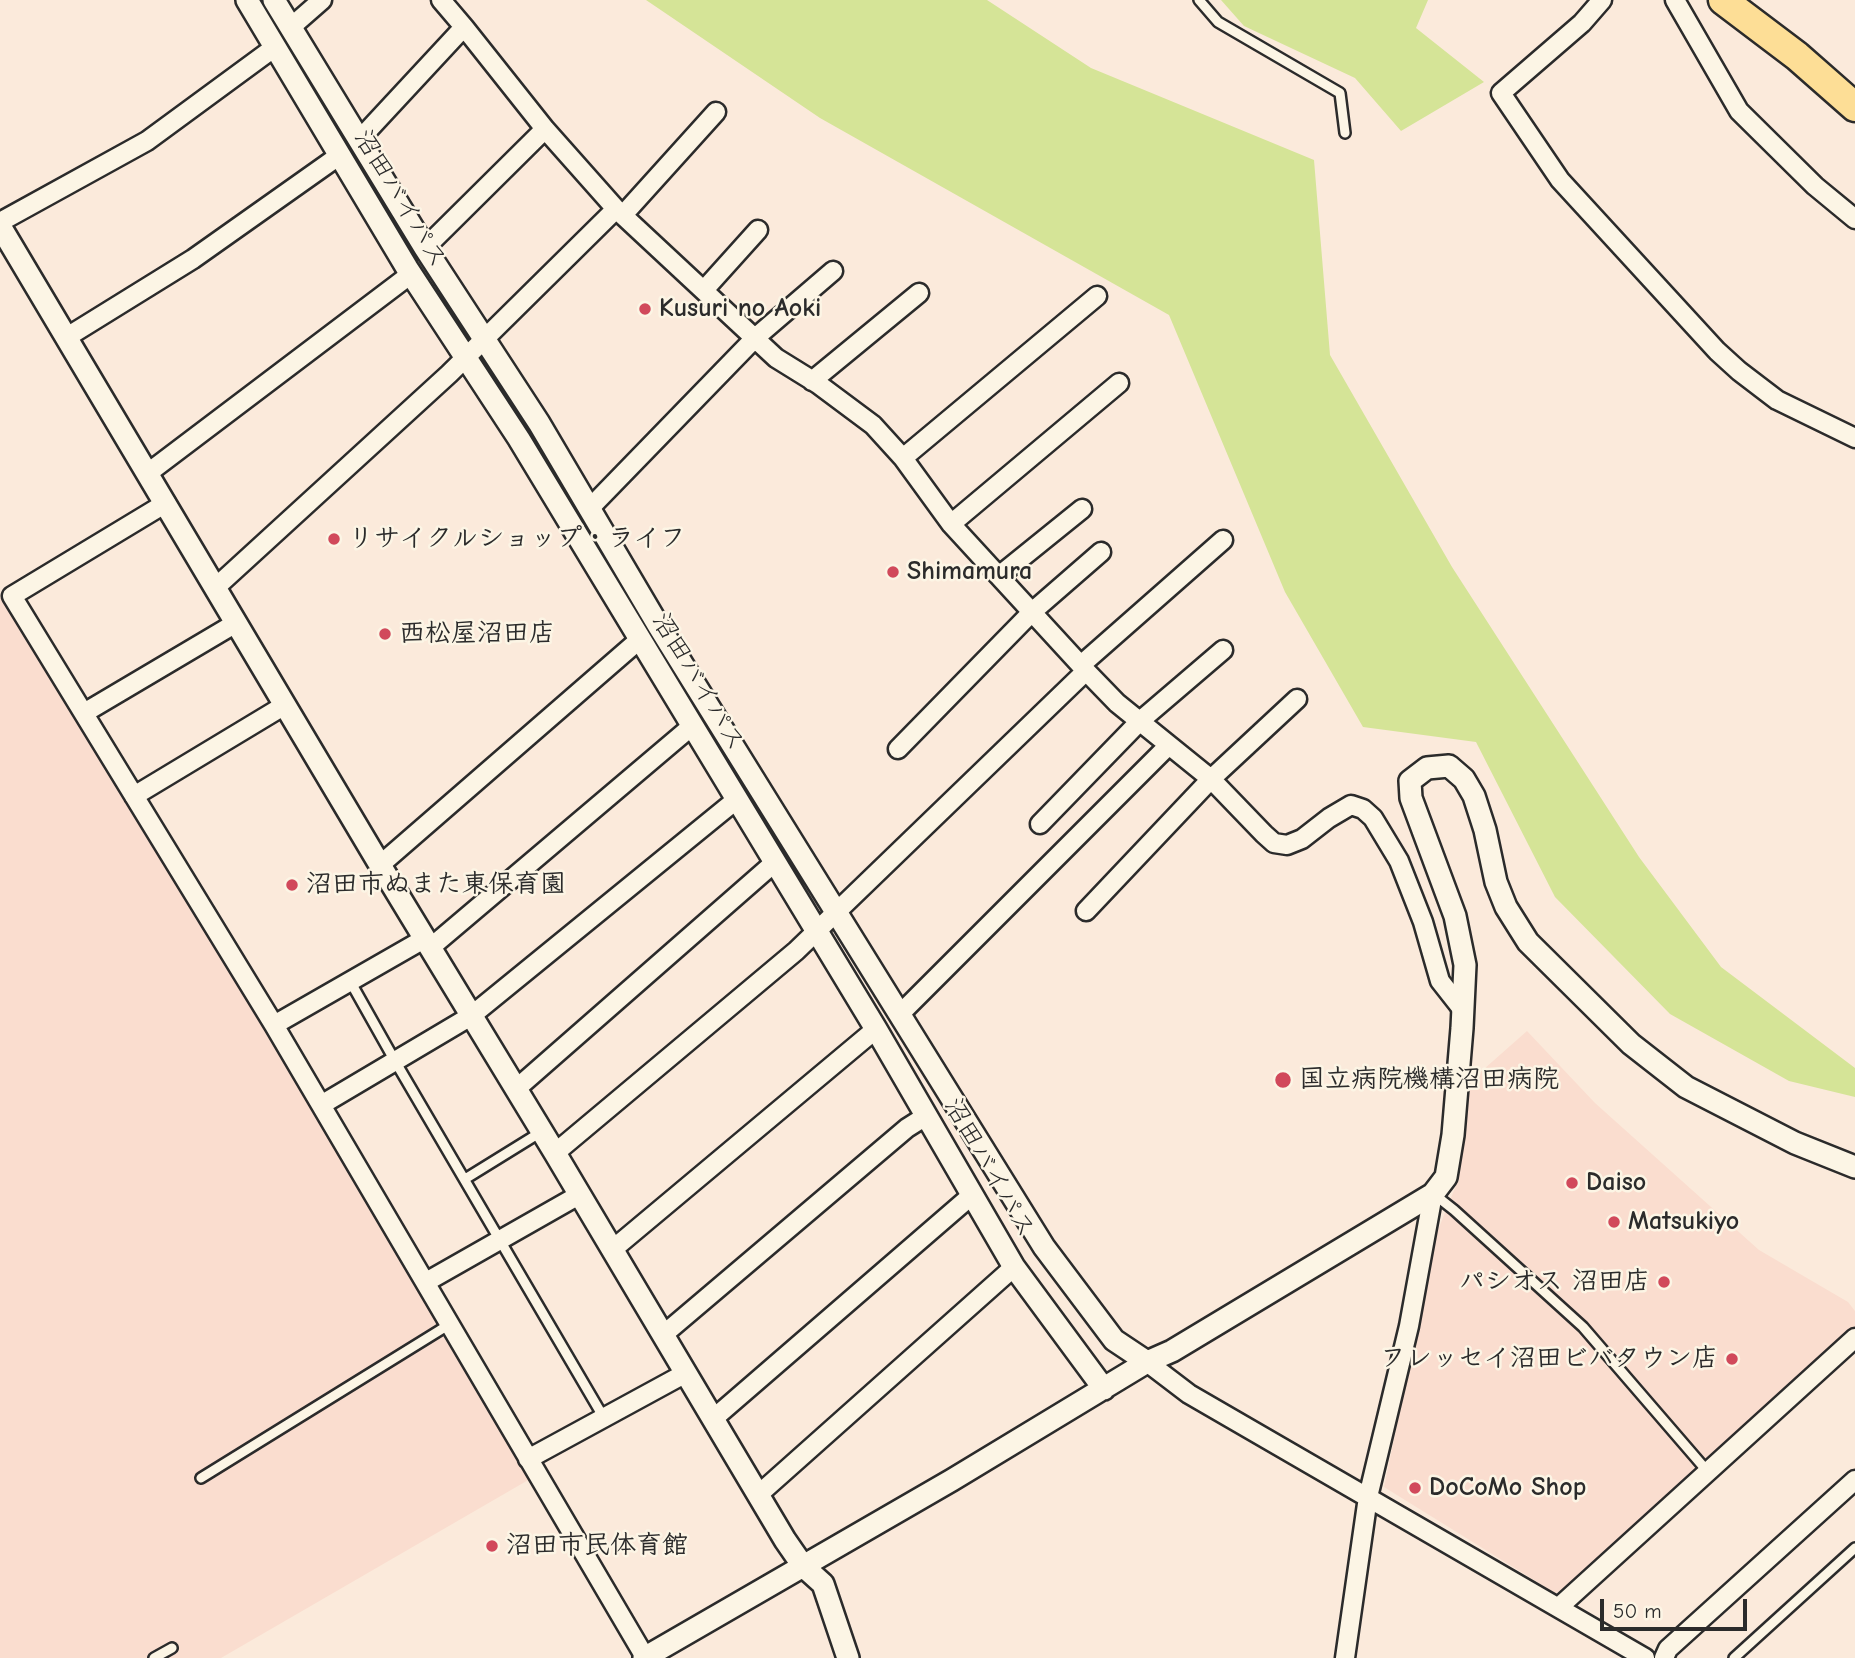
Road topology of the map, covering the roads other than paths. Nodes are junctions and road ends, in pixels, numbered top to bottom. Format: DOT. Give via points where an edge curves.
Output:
graph roads {
  1 [pos="247,0"];
  2 [pos="274,0"];
  3 [pos="322,0"];
  4 [pos="441,0"];
  5 [pos="1199,0"];
  6 [pos="1602,0"];
  7 [pos="1675,0"];
  8 [pos="1723,0"];
  9 [pos="464,27"];
  10 [pos="290,28"];
  11 [pos="275,47"];
  12 [pos="1855,107"];
  13 [pos="716,112"];
  14 [pos="545,129"];
  15 [pos="1345,133"];
  16 [pos="360,139"];
  17 [pos="340,155"];
  18 [pos="619,212"];
  19 [pos="1855,219"];
  20 [pos="0,225"];
  21 [pos="758,230"];
  22 [pos="425,248"];
  23 [pos="833,271"];
  24 [pos="411,274"];
  25 [pos="704,290"];
  26 [pos="919,293"];
  27 [pos="1097,296"];
  28 [pos="67,337"];
  29 [pos="755,338"];
  30 [pos="484,339"];
  31 [pos="466,358"];
  32 [pos="812,381"];
  33 [pos="1119,383"];
  34 [pos="1855,438"];
  35 [pos="903,458"];
  36 [pos="148,473"];
  37 [pos="166,503"];
  38 [pos="590,508"];
  39 [pos="1082,509"];
  40 [pos="951,524"];
  41 [pos="1223,540"];
  42 [pos="1101,552"];
  43 [pos="999,576"];
  44 [pos="215,588"];
  45 [pos="1032,612"];
  46 [pos="236,623"];
  47 [pos="639,640"];
  48 [pos="1223,650"];
  49 [pos="1084,668"];
  50 [pos="1297,699"];
  51 [pos="285,705"];
  52 [pos="83,713"];
  53 [pos="1140,722"];
  54 [pos="692,726"];
  55 [pos="1170,745"];
  56 [pos="898,749"];
  57 [pos="1211,779"];
  58 [pos="134,796"];
  59 [pos="736,800"];
  60 [pos="1040,824"];
  61 [pos="774,863"];
  62 [pos="380,865"];
  63 [pos="1086,911"];
  64 [pos="837,912"];
  65 [pos="816,932"];
  66 [pos="427,943"];
  67 [pos="350,981"];
  68 [pos="1462,1009"];
  69 [pos="900,1014"];
  70 [pos="471,1016"];
  71 [pos="275,1025"];
  72 [pos="876,1029"];
  73 [pos="395,1061"];
  74 [pos="516,1089"];
  75 [pos="321,1105"];
  76 [pos="926,1116"];
  77 [pos="542,1132"];
  78 [pos="555,1153"];
  79 [pos="1855,1167"];
  80 [pos="465,1179"];
  81 [pos="1433,1194"];
  82 [pos="579,1195"];
  83 [pos="972,1195"];
  84 [pos="500,1240"];
  85 [pos="612,1250"];
  86 [pos="1014,1267"];
  87 [pos="426,1282"];
  88 [pos="450,1324"];
  89 [pos="663,1335"];
  90 [pos="1855,1338"];
  91 [pos="1147,1362"];
  92 [pos="686,1373"];
  93 [pos="1104,1389"];
  94 [pos="604,1418"];
  95 [pos="713,1419"];
  96 [pos="528,1459"];
  97 [pos="1708,1472"];
  98 [pos="201,1478"];
  99 [pos="1855,1480"];
  100 [pos="758,1495"];
  101 [pos="1367,1497"];
  102 [pos="1855,1548"];
  103 [pos="803,1566"];
  104 [pos="1559,1607"];
  105 [pos="172,1648"];
  106 [pos="654,1655"];
  107 [pos="154,1658"];
  108 [pos="848,1658"];
  109 [pos="1345,1658"];
  110 [pos="1645,1658"];
  111 [pos="1664,1658"];
  112 [pos="1734,1658"];
  1 -- 11 [label="street, 沼田バイパス"];
  2 -- 10 [label="street, 沼田バイパス"];
  3 -- 10 [label="street"];
  4 -- 9 [label="street"];
  5 -- 15 [label="lane" via="1218,22 1340,93"];
  6 -- 34 [label="street" via="1502,93 1560,180 1717,351 1777,400"];
  7 -- 19 [label="street" via="1739,111"];
  8 -- 12 [label="main road"];
  9 -- 14 [label="street"];
  9 -- 16 [label="street"];
  10 -- 16 [label="street, 沼田バイパス"];
  11 -- 17 [label="street, 沼田バイパス"];
  11 -- 20 [label="street" via="147,141"];
  13 -- 18 [label="street"];
  14 -- 18 [label="street"];
  14 -- 22 [label="street"];
  16 -- 22 [label="street, 沼田バイパス"];
  17 -- 24 [label="street, 沼田バイパス"];
  17 -- 28 [label="street" via="194,259"];
  18 -- 25 [label="street"];
  18 -- 30 [label="street"];
  20 -- 28 [label="street"];
  21 -- 25 [label="street"];
  22 -- 30 [label="street, 沼田バイパス"];
  23 -- 29 [label="street"];
  24 -- 31 [label="street, 沼田バイパス"];
  24 -- 36 [label="street"];
  25 -- 29 [label="street"];
  26 -- 32 [label="street"];
  27 -- 35 [label="street"];
  28 -- 36 [label="street"];
  29 -- 32 [label="street"];
  29 -- 38 [label="street"];
  30 -- 31 [label="street"];
  30 -- 38 [label="street, 沼田バイパス"];
  31 -- 44 [label="street"];
  31 -- 47 [label="street, 沼田バイパス"];
  32 -- 35 [label="street" via="873,425"];
  33 -- 40 [label="street"];
  35 -- 40 [label="street"];
  36 -- 37 [label="street"];
  37 -- 44 [label="street"];
  37 -- 52 [label="street" via="12,596"];
  38 -- 64 [label="street, 沼田バイパス"];
  39 -- 43 [label="street"];
  40 -- 43 [label="street"];
  41 -- 49 [label="street"];
  42 -- 45 [label="street"];
  43 -- 45 [label="street"];
  44 -- 46 [label="street"];
  45 -- 49 [label="street"];
  45 -- 56 [label="street"];
  46 -- 51 [label="street"];
  46 -- 52 [label="street"];
  47 -- 54 [label="street, 沼田バイパス"];
  47 -- 62 [label="street"];
  48 -- 53 [label="street"];
  49 -- 53 [label="street"];
  49 -- 64 [label="street"];
  50 -- 57 [label="street"];
  51 -- 58 [label="street"];
  51 -- 62 [label="street"];
  52 -- 58 [label="street"];
  53 -- 55 [label="street"];
  53 -- 60 [label="street"];
  54 -- 59 [label="street, 沼田バイパス"];
  54 -- 66 [label="street"];
  55 -- 57 [label="street"];
  55 -- 69 [label="street"];
  57 -- 63 [label="street"];
  57 -- 68 [label="street" via="1274,843 1287,845 1302,839 1351,806 1373,818 1399,860 1440,981"];
  58 -- 71 [label="street"];
  59 -- 61 [label="street, 沼田バイパス"];
  59 -- 70 [label="street"];
  61 -- 65 [label="street, 沼田バイパス"];
  61 -- 74 [label="street"];
  62 -- 66 [label="street"];
  64 -- 65 [label="street"];
  64 -- 69 [label="street, 沼田バイパス"];
  65 -- 72 [label="street, 沼田バイパス"];
  65 -- 78 [label="street"];
  66 -- 67 [label="street"];
  66 -- 70 [label="street"];
  67 -- 71 [label="street"];
  67 -- 73 [label="lane"];
  68 -- 79 [label="street" via="1465,965 1455,916 1411,797 1410,781 1427,768 1449,766 1464,779 1485,830 1496,882 1528,942 1632,1044 1686,1087 1795,1143"];
  68 -- 81 [label="street" via="1453,1135 1446,1177"];
  69 -- 91 [label="street, 沼田バイパス" via="1044,1247 1114,1340"];
  70 -- 73 [label="street"];
  70 -- 74 [label="street"];
  71 -- 75 [label="street"];
  72 -- 76 [label="street, 沼田バイパス"];
  72 -- 85 [label="street"];
  73 -- 75 [label="street"];
  73 -- 80 [label="lane"];
  74 -- 77 [label="street"];
  75 -- 87 [label="street"];
  76 -- 83 [label="street, 沼田バイパス"];
  76 -- 89 [label="street"];
  77 -- 78 [label="street"];
  77 -- 80 [label="lane"];
  78 -- 82 [label="street"];
  80 -- 84 [label="lane"];
  81 -- 91 [label="street"];
  81 -- 97 [label="lane" via="1583,1327"];
  81 -- 101 [label="street" via="1409,1326"];
  82 -- 84 [label="street"];
  82 -- 85 [label="street"];
  83 -- 86 [label="street, 沼田バイパス"];
  83 -- 95 [label="street"];
  84 -- 87 [label="street"];
  84 -- 94 [label="lane"];
  85 -- 89 [label="street"];
  86 -- 93 [label="street, 沼田バイパス"];
  86 -- 100 [label="street"];
  87 -- 88 [label="street"];
  88 -- 96 [label="street"];
  88 -- 98 [label="lane"];
  89 -- 92 [label="street"];
  90 -- 97 [label="street"];
  91 -- 93 [label="street"];
  91 -- 101 [label="street" via="1189,1394"];
  92 -- 94 [label="street"];
  92 -- 95 [label="street"];
  93 -- 103 [label="street"];
  94 -- 96 [label="street"];
  95 -- 100 [label="street"];
  96 -- 106 [label="street"];
  97 -- 104 [label="street"];
  99 -- 111 [label="street" via="1668,1649"];
  100 -- 103 [label="street"];
  101 -- 104 [label="street"];
  101 -- 109 [label="street"];
  102 -- 112 [label="lane"];
  103 -- 106 [label="street"];
  103 -- 108 [label="street" via="823,1584"];
  104 -- 110 [label="street"];
  105 -- 107 [label="lane"];
}
